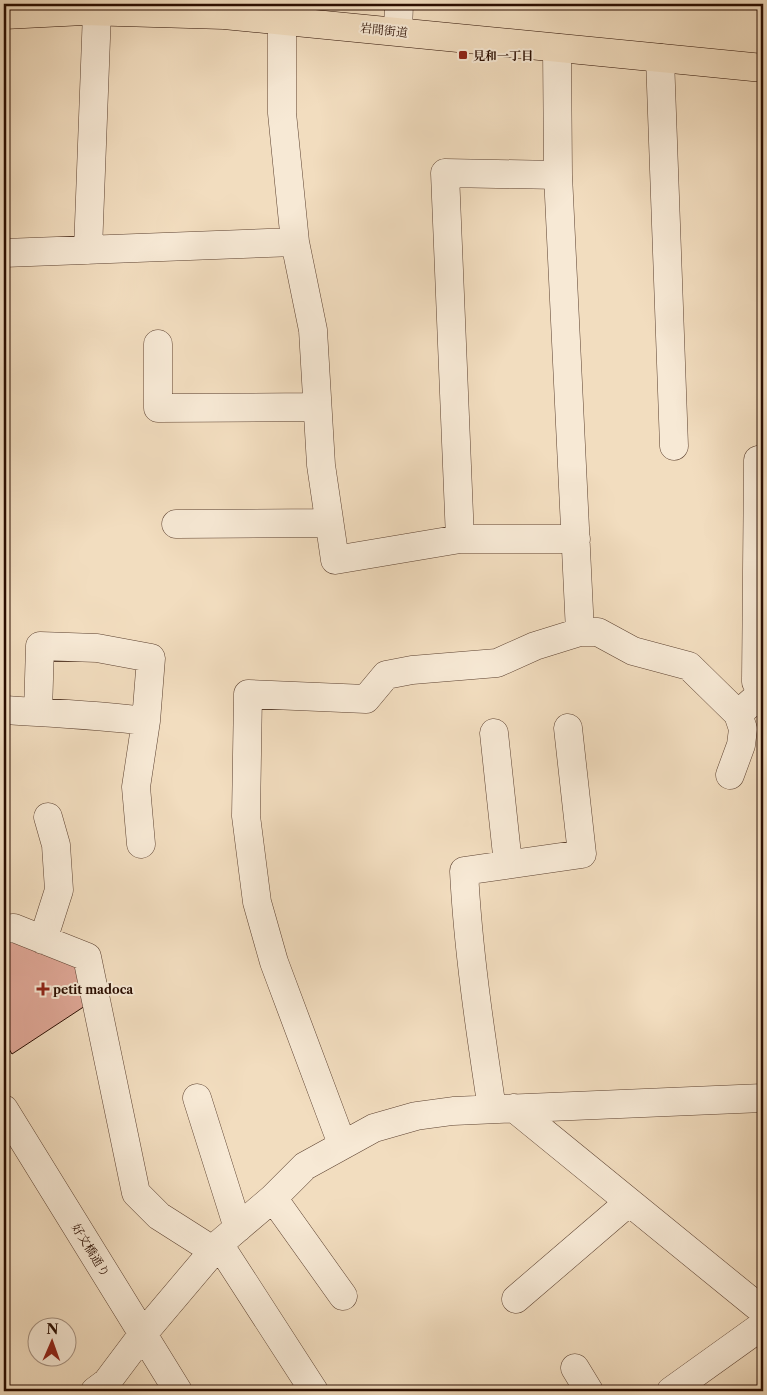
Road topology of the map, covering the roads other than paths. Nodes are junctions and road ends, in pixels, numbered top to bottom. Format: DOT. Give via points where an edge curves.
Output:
graph roads {
  1 [pos="399,4"];
  2 [pos="97,12"];
  3 [pos="4,15"];
  4 [pos="282,19"];
  5 [pos="398,31"];
  6 [pos="557,48"];
  7 [pos="660,58"];
  8 [pos="763,68"];
  9 [pos="558,175"];
  10 [pos="294,242"];
  11 [pos="88,250"];
  12 [pos="4,253"];
  13 [pos="158,344"];
  14 [pos="316,407"];
  15 [pos="674,446"];
  16 [pos="763,460"];
  17 [pos="329,523"];
  18 [pos="176,524"];
  19 [pos="460,539"];
  20 [pos="576,539"];
  21 [pos="580,632"];
  22 [pos="4,710"];
  23 [pos="38,712"];
  24 [pos="738,714"];
  25 [pos="146,721"];
  26 [pos="568,728"];
  27 [pos="494,733"];
  28 [pos="730,775"];
  29 [pos="48,817"];
  30 [pos="141,844"];
  31 [pos="508,864"];
  32 [pos="4,929"];
  33 [pos="43,940"];
  34 [pos="197,1098"];
  35 [pos="763,1098"];
  36 [pos="503,1108"];
  37 [pos="4,1109"];
  38 [pos="342,1144"];
  39 [pos="273,1198"];
  40 [pos="629,1202"];
  41 [pos="223,1241"];
  42 [pos="343,1296"];
  43 [pos="516,1299"];
  44 [pos="763,1311"];
  45 [pos="763,1324"];
  46 [pos="143,1334"];
  47 [pos="575,1368"];
  48 [pos="95,1391"];
  49 [pos="178,1391"];
  50 [pos="314,1391"];
  51 [pos="589,1391"];
  52 [pos="672,1391"];
  1 -- 5 [label="street"];
  2 -- 3 [label="main road, 岩間街道"];
  2 -- 4 [label="main road, 岩間街道" via="224,14"];
  2 -- 11 [label="street"];
  4 -- 5 [label="main road, 岩間街道"];
  4 -- 10 [label="street" via="282,113"];
  5 -- 6 [label="main road, 岩間街道"];
  6 -- 7 [label="main road, 岩間街道"];
  6 -- 9 [label="street"];
  7 -- 8 [label="main road, 岩間街道"];
  7 -- 15 [label="street"];
  9 -- 19 [label="street" via="446,173"];
  9 -- 20 [label="street"];
  10 -- 11 [label="street"];
  10 -- 14 [label="street" via="313,330"];
  11 -- 12 [label="street"];
  13 -- 14 [label="street" via="158,408"];
  14 -- 17 [label="street"];
  16 -- 24 [label="street" via="758,460 756,682 762,693"];
  17 -- 18 [label="street"];
  17 -- 19 [label="street" via="335,560"];
  19 -- 20 [label="street"];
  20 -- 21 [label="street"];
  21 -- 24 [label="street" via="598,632 633,651 689,666"];
  21 -- 38 [label="street" via="534,646 498,663 386,675 366,699 248,694 246,816 258,902 274,962"];
  22 -- 23 [label="street"];
  23 -- 25 [label="street"];
  23 -- 25 [label="street" via="40,646 98,648 151,658"];
  24 -- 28 [label="street" via="742,729 741,745"];
  25 -- 30 [label="street" via="136,788"];
  26 -- 31 [label="street" via="582,854"];
  27 -- 31 [label="street"];
  29 -- 33 [label="street" via="56,845 59,890"];
  31 -- 36 [label="street" via="464,871 477,1010"];
  32 -- 33 [label="street" via="14,928"];
  33 -- 41 [label="street" via="87,957 136,1193 159,1216"];
  34 -- 41 [label="street"];
  35 -- 36 [label="street"];
  36 -- 38 [label="street" via="416,1116 374,1128"];
  36 -- 40 [label="street"];
  37 -- 46 [label="street, 好文橋通り"];
  38 -- 39 [label="street" via="305,1166"];
  39 -- 41 [label="street"];
  39 -- 42 [label="street"];
  40 -- 43 [label="street"];
  40 -- 44 [label="street"];
  41 -- 46 [label="street"];
  41 -- 50 [label="street"];
  45 -- 52 [label="street"];
  46 -- 48 [label="street" via="107,1382"];
  46 -- 49 [label="street, 好文橋通り"];
  47 -- 51 [label="street"];
}
